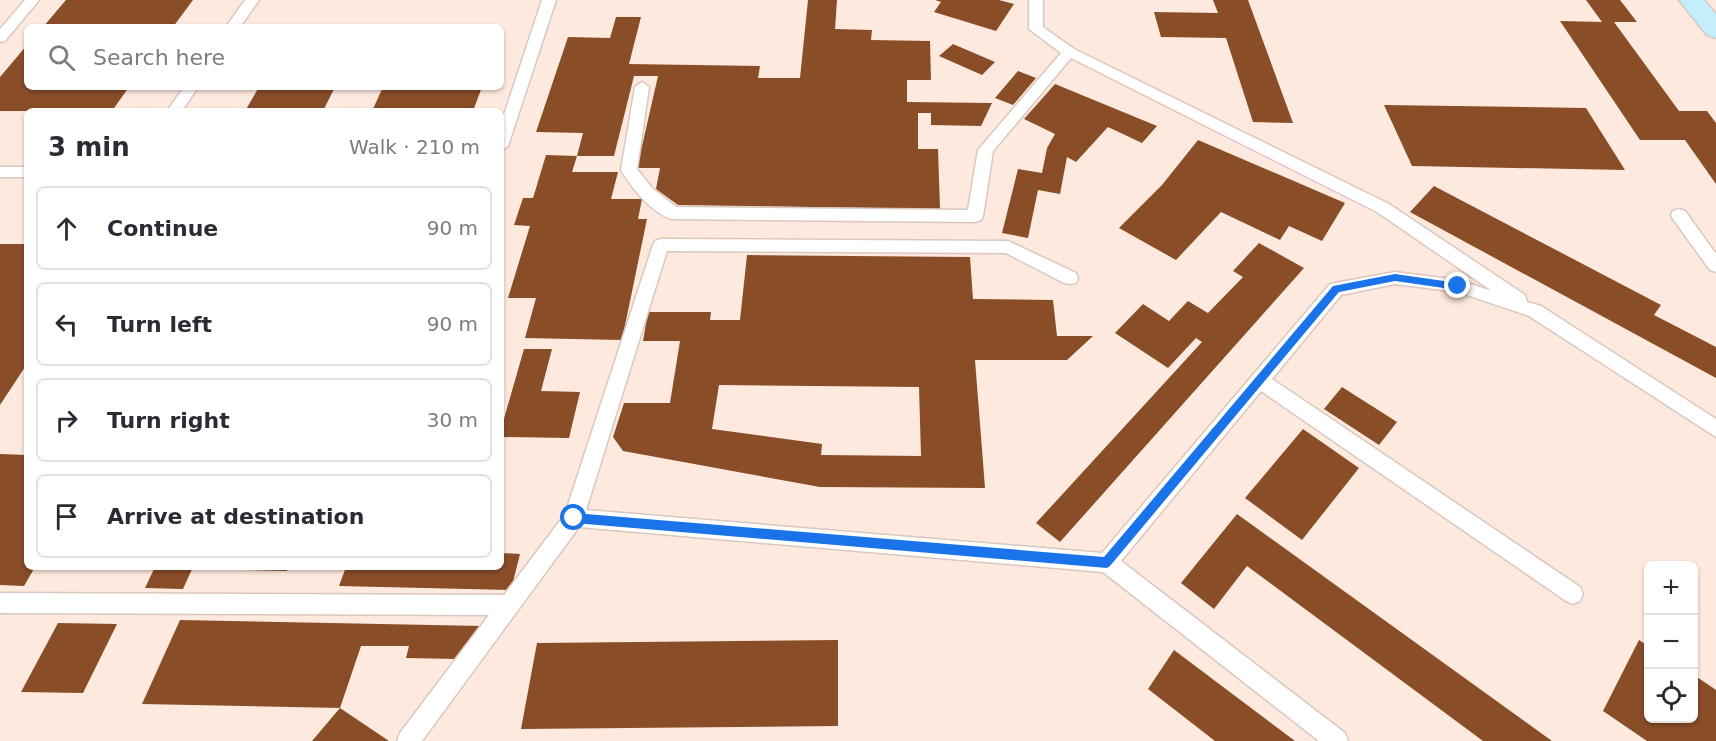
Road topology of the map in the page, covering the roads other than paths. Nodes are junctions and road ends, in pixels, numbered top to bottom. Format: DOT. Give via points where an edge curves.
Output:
graph roads {
  1 [pos="33,0"];
  2 [pos="252,0"];
  3 [pos="549,0"];
  4 [pos="1036,0"];
  5 [pos="1691,0"];
  6 [pos="235,24"];
  7 [pos="1716,30"];
  8 [pos="0,38"];
  9 [pos="1069,52"];
  10 [pos="642,87"];
  11 [pos="189,90"];
  12 [pos="176,108"];
  13 [pos="504,137"];
  14 [pos="0,172"];
  15 [pos="24,172"];
  16 [pos="1679,215"];
  17 [pos="1716,266"];
  18 [pos="1070,278"];
  19 [pos="1535,311"];
  20 [pos="1259,381"];
  21 [pos="1716,429"];
  22 [pos="574,518"];
  23 [pos="1107,563"];
  24 [pos="1573,594"];
  25 [pos="0,603"];
  26 [pos="511,605"];
  27 [pos="408,741"];
  28 [pos="1337,741"];
  1 -- 8 [label="lane"];
  2 -- 6 [label="lane"];
  3 -- 13 [label="lane"];
  4 -- 9 [label="lane" via="1036,29"];
  5 -- 7 [label="main road"];
  9 -- 10 [label="lane" via="986,150 975,216 672,213 646,192 629,170"];
  9 -- 19 [label="lane" via="1383,208"];
  11 -- 12 [label="lane"];
  14 -- 15 [label="lane"];
  16 -- 17 [label="lane"];
  18 -- 22 [label="lane" via="1008,247 662,245"];
  19 -- 20 [label="lane" via="1458,286 1395,278 1336,289"];
  19 -- 21 [label="lane"];
  20 -- 23 [label="lane"];
  20 -- 24 [label="lane"];
  22 -- 23 [label="lane"];
  22 -- 26 [label="lane"];
  23 -- 28 [label="lane"];
  25 -- 26 [label="lane"];
  26 -- 27 [label="lane"];
}
